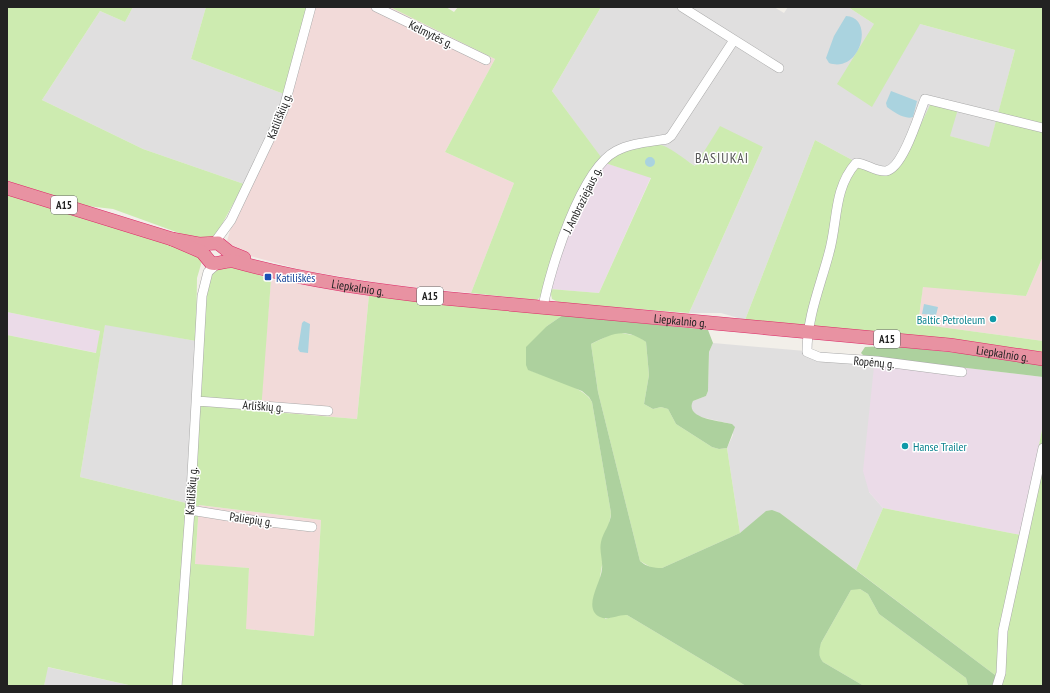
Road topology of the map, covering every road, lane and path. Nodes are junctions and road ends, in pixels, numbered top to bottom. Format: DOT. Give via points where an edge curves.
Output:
graph roads {
  1 [pos="311,7"];
  2 [pos="376,7"];
  3 [pos="682,7"];
  4 [pos="734,40"];
  5 [pos="486,60"];
  6 [pos="778,68"];
  7 [pos="1043,128"];
  8 [pos="7,188"];
  9 [pos="215,252"];
  10 [pos="543,307"];
  11 [pos="807,332"];
  12 [pos="1043,359"];
  13 [pos="962,372"];
  14 [pos="197,401"];
  15 [pos="328,411"];
  16 [pos="1043,448"];
  17 [pos="190,510"];
  18 [pos="312,527"];
  19 [pos="177,686"];
  20 [pos="997,686"];
  1 -- 9 [label="street, Katiliškių g." via="283,111"];
  2 -- 5 [label="street, Kelmytės g."];
  3 -- 4 [label="street"];
  4 -- 6 [label="street"];
  4 -- 10 [label="street, J. Ambraziejaus g." via="671,136 625,147 615,151 600,163 579,201 558,252"];
  7 -- 11 [label="street" via="925,99 897,164 887,171 879,171 856,163 843,185 835,213 833,238"];
  8 -- 9 [label="highway, Liepkalnio g. / A15"];
  9 -- 10 [label="highway, Liepkalnio g. / A15" via="233,261 300,278 401,293"];
  9 -- 14 [label="street, Katiliškių g." via="200,284 202,296"];
  10 -- 11 [label="highway, Liepkalnio g. / A15"];
  11 -- 12 [label="highway, Liepkalnio g. / A15" via="966,347"];
  11 -- 13 [label="street, Ropėnų g." via="807,352 819,358 878,361"];
  14 -- 15 [label="street, Arliškių g."];
  14 -- 17 [label="street, Katiliškių g."];
  16 -- 20 [label="street" via="1003,631 1001,673"];
  17 -- 18 [label="street, Paliepių g."];
  17 -- 19 [label="street, Katiliškių g."];
}
